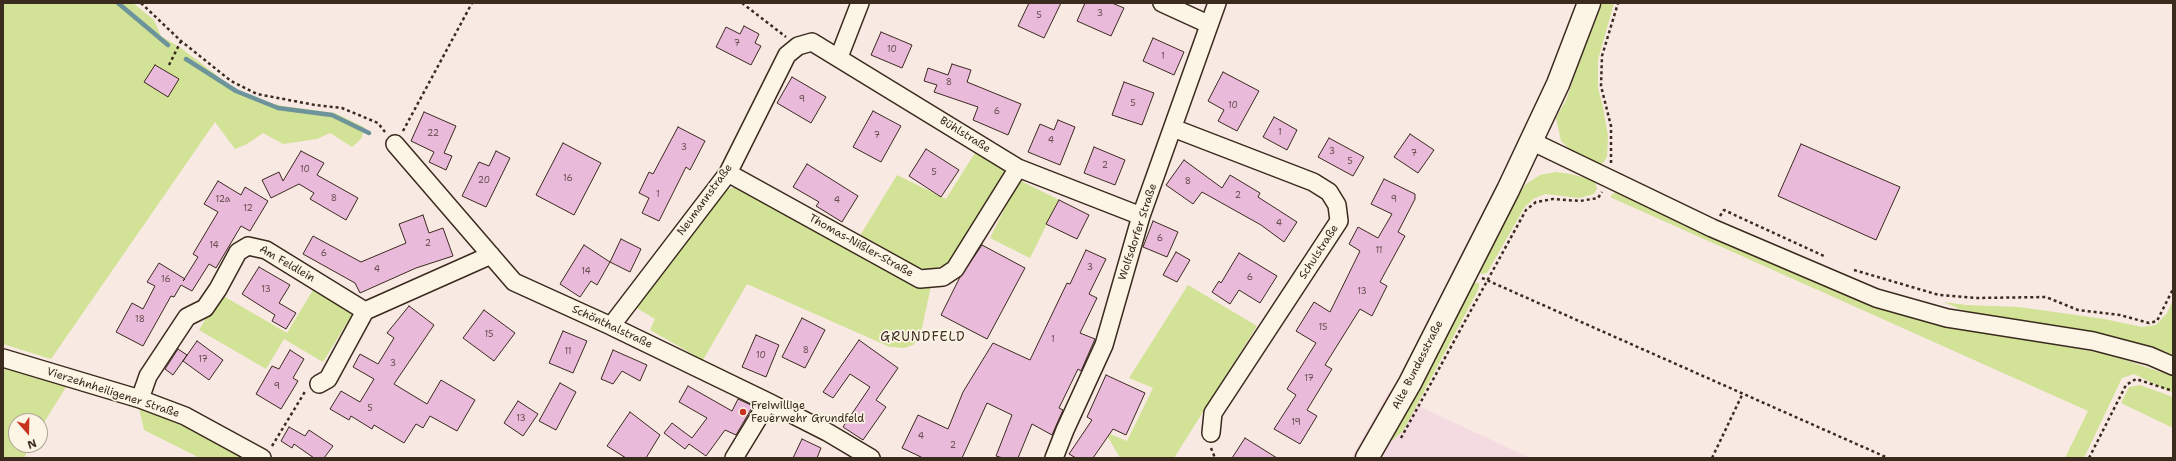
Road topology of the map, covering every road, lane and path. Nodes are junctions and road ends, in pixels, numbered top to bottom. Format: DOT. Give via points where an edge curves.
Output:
graph roads {
  1 [pos="141,3"];
  2 [pos="472,3"];
  3 [pos="742,3"];
  4 [pos="860,3"];
  5 [pos="1162,3"];
  6 [pos="1216,3"];
  7 [pos="1589,3"];
  8 [pos="1618,3"];
  9 [pos="1208,24"];
  10 [pos="181,42"];
  11 [pos="798,46"];
  12 [pos="839,57"];
  13 [pos="169,65"];
  14 [pos="1173,128"];
  15 [pos="1530,141"];
  16 [pos="395,144"];
  17 [pos="1018,168"];
  18 [pos="728,172"];
  19 [pos="1610,180"];
  20 [pos="1141,216"];
  21 [pos="1712,228"];
  22 [pos="491,255"];
  23 [pos="1829,259"];
  24 [pos="1849,268"];
  25 [pos="1489,281"];
  26 [pos="2173,289"];
  27 [pos="365,311"];
  28 [pos="611,326"];
  29 [pos="3,358"];
  30 [pos="2173,366"];
  31 [pos="319,384"];
  32 [pos="2173,391"];
  33 [pos="1743,393"];
  34 [pos="140,399"];
  35 [pos="768,402"];
  36 [pos="1211,433"];
  37 [pos="1398,443"];
  38 [pos="265,455"];
  39 [pos="734,458"];
  40 [pos="871,458"];
  41 [pos="1054,458"];
  42 [pos="1367,458"];
  43 [pos="1712,458"];
  44 [pos="1888,458"];
  45 [pos="2089,458"];
  1 -- 10 [label="path"];
  2 -- 16 [label="path"];
  3 -- 11 [label="path"];
  4 -- 12 [label="street"];
  5 -- 9 [label="street"];
  6 -- 9 [label="street, Wolfsdorfer Straße"];
  7 -- 15 [label="main road, Alte Bundesstraße" via="1558,84"];
  8 -- 19 [label="path" via="1602,56 1602,86 1611,126"];
  9 -- 14 [label="street, Wolfsdorfer Straße"];
  10 -- 13 [label="path"];
  10 -- 16 [label="path" via="231,81 257,94 342,108 378,123"];
  11 -- 12 [label="street, Bühlstraße" via="812,42"];
  11 -- 18 [label="street, Neumannstraße" via="787,55"];
  12 -- 17 [label="street, Bühlstraße"];
  14 -- 20 [label="street, Wolfsdorfer Straße"];
  14 -- 36 [label="street, Schulstraße" via="1313,182 1329,192 1337,205 1339,221 1213,414"];
  15 -- 19 [label="street"];
  15 -- 42 [label="main road, Alte Bundesstraße" via="1410,383"];
  16 -- 22 [label="street, Schönthalstraße"];
  17 -- 18 [label="street, Thomas-Nißler-Straße" via="955,269 943,277 920,279"];
  17 -- 20 [label="street, Bühlstraße"];
  18 -- 28 [label="street, Neumannstraße"];
  19 -- 21 [label="street"];
  19 -- 25 [label="path" via="1598,198 1580,202 1553,199 1536,202 1526,210"];
  20 -- 41 [label="street, Wolfsdorfer Straße" via="1104,345"];
  21 -- 23 [label="path" via="1724,210"];
  21 -- 30 [label="street" via="1876,298 1947,318 2093,341 2150,356"];
  22 -- 27 [label="street"];
  22 -- 28 [label="street, Schönthalstraße" via="514,282"];
  24 -- 26 [label="path" via="1939,295 1975,298 2046,297 2078,310 2120,315 2149,323 2157,321"];
  25 -- 33 [label="path"];
  25 -- 37 [label="path"];
  27 -- 31 [label="street" via="328,378"];
  27 -- 34 [label="street, Am Feldlein" via="266,250 248,246 238,252 205,308 188,317 148,376"];
  28 -- 35 [label="street, Schönthalstraße"];
  29 -- 34 [label="street, Vierzehnheiligener Straße"];
  31 -- 38 [label="path" via="303,393"];
  32 -- 45 [label="path" via="2136,379 2126,385"];
  33 -- 43 [label="path"];
  33 -- 44 [label="path"];
  34 -- 38 [label="street, Vierzehnheiligener Straße" via="185,416"];
  35 -- 39 [label="street"];
  35 -- 40 [label="street, Schönthalstraße"];
}
